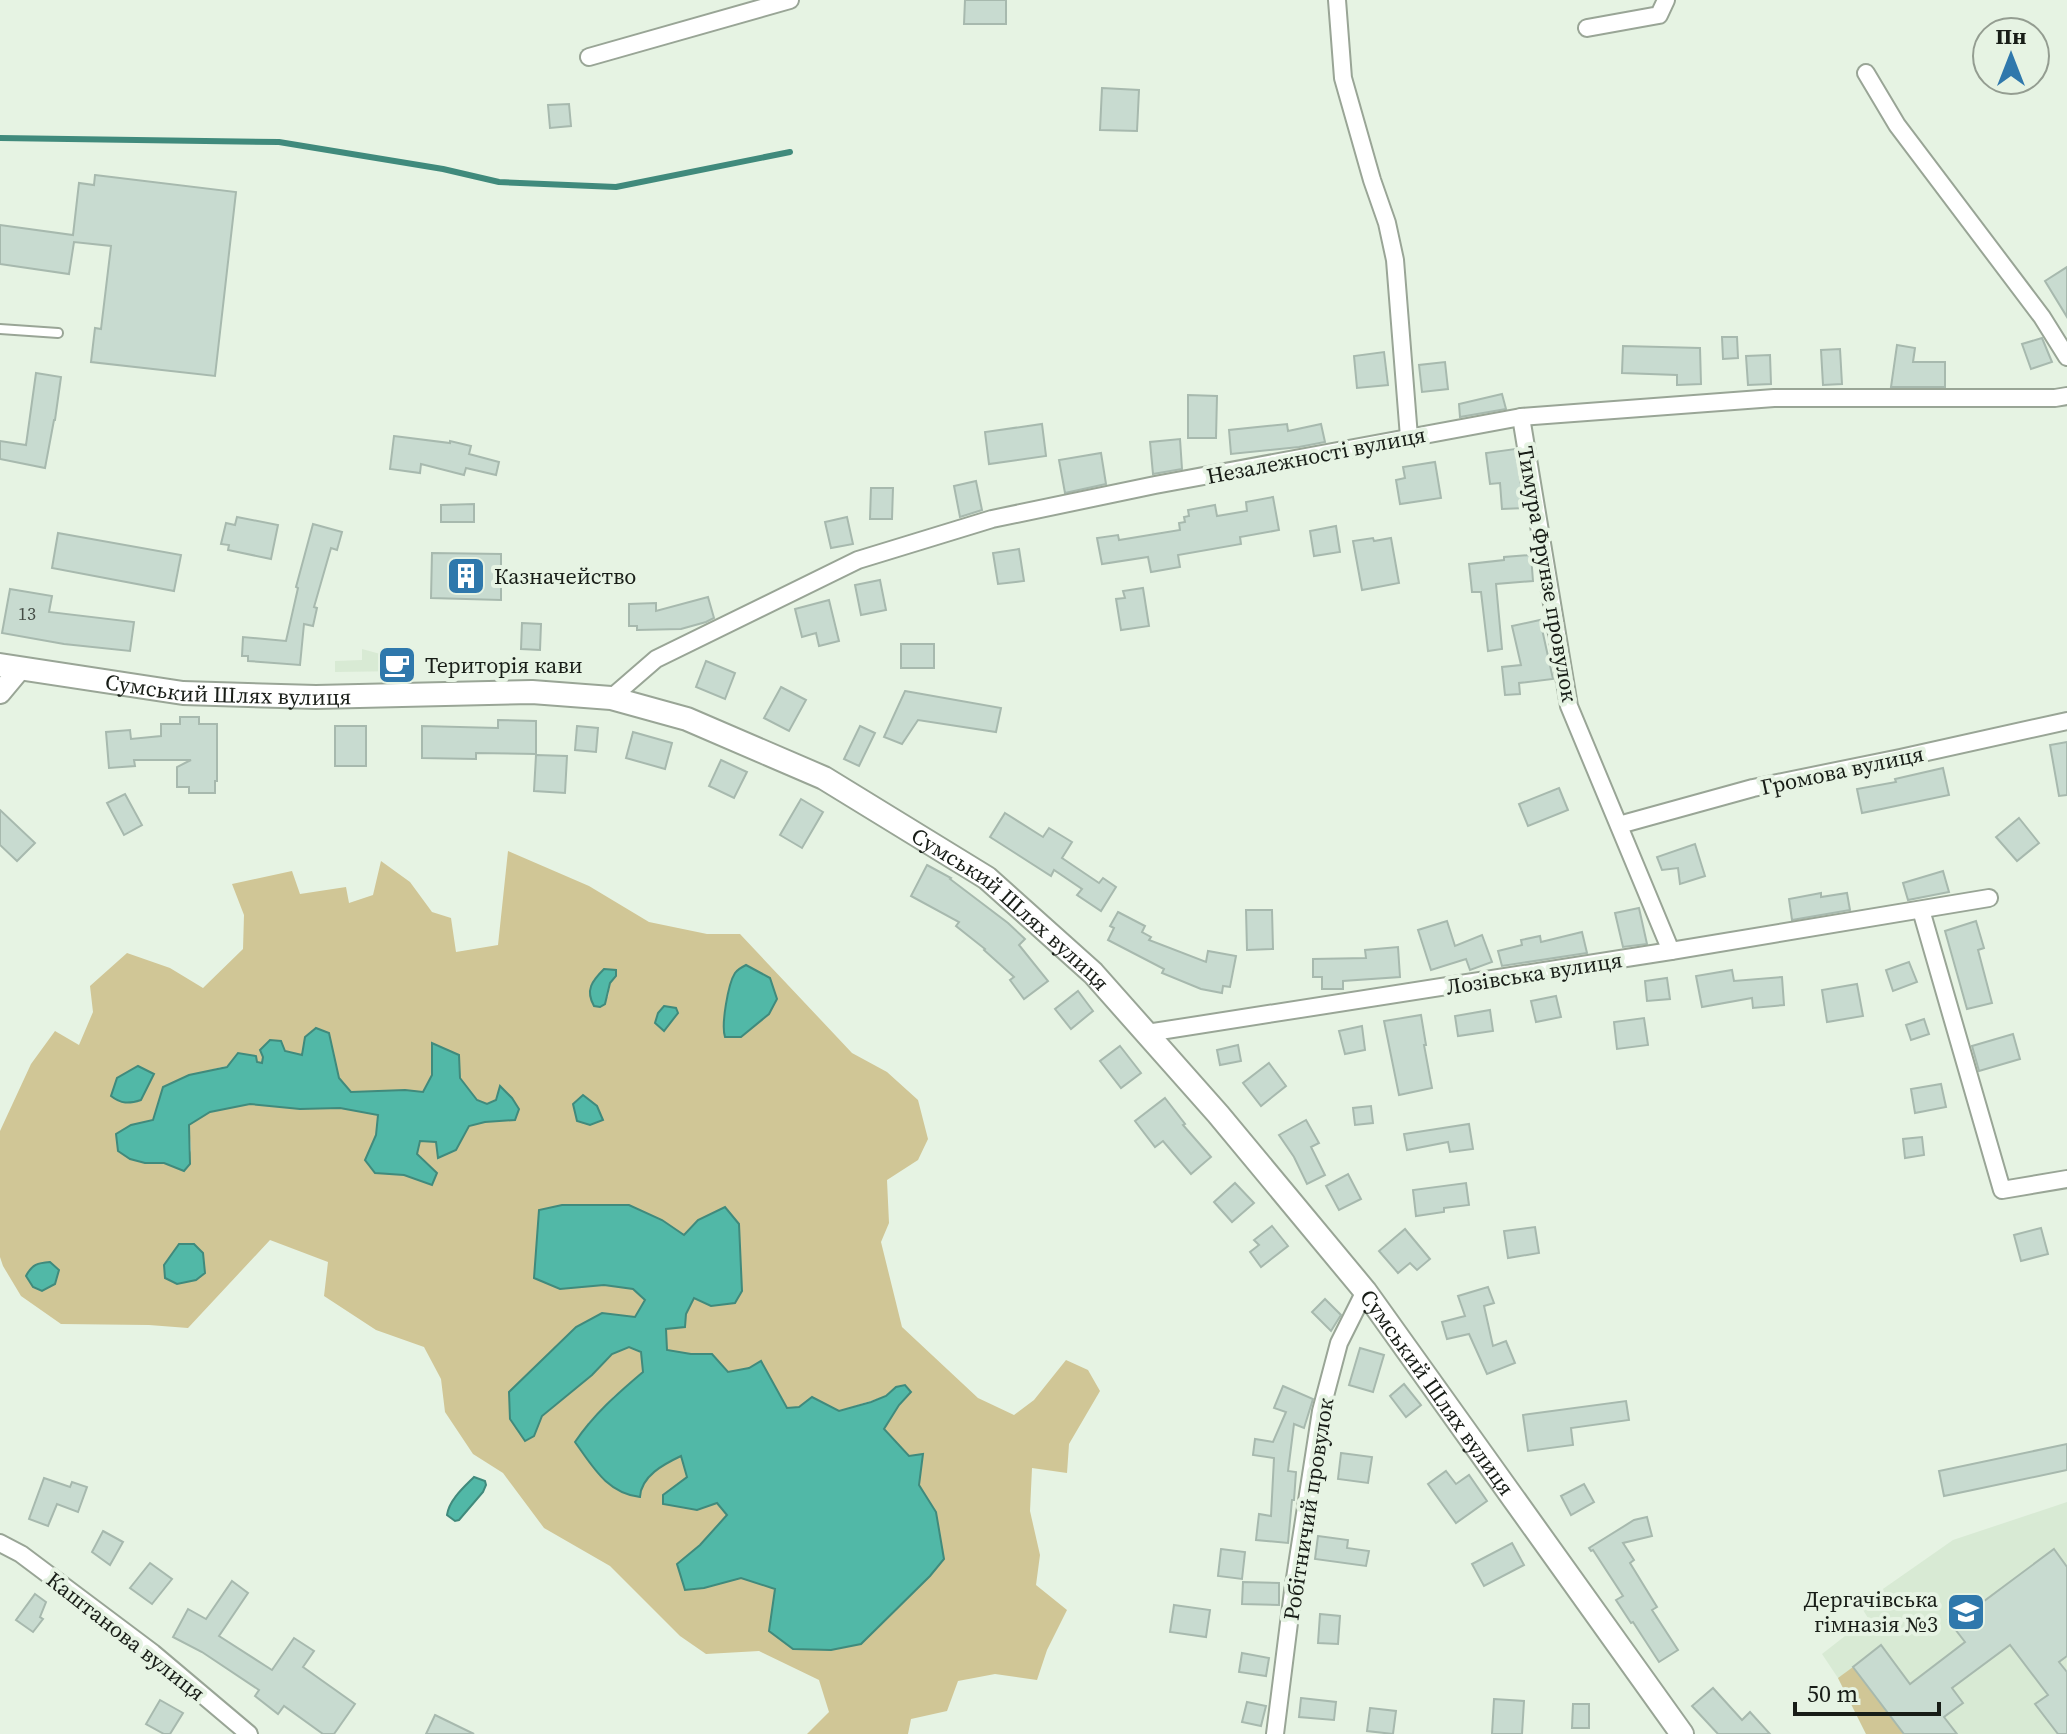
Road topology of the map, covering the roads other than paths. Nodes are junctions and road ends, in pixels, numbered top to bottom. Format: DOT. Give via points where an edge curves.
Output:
graph roads {
  1 [pos="790,0"];
  2 [pos="1337,0"];
  3 [pos="1666,0"];
  4 [pos="1587,28"];
  5 [pos="589,57"];
  6 [pos="1866,73"];
  7 [pos="0,329"];
  8 [pos="58,333"];
  9 [pos="2067,357"];
  10 [pos="2067,396"];
  11 [pos="1521,417"];
  12 [pos="1409,437"];
  13 [pos="10,667"];
  14 [pos="0,693"];
  15 [pos="611,698"];
  16 [pos="2067,721"];
  17 [pos="1619,825"];
  18 [pos="1989,898"];
  19 [pos="1921,910"];
  20 [pos="1671,951"];
  21 [pos="1147,1033"];
  22 [pos="2067,1179"];
  23 [pos="1365,1291"];
  24 [pos="0,1543"];
  25 [pos="249,1734"];
  26 [pos="1275,1734"];
  27 [pos="1682,1734"];
  1 -- 5 [label="street"];
  2 -- 12 [label="street" via="1343,78 1395,260"];
  3 -- 4 [label="street" via="1659,15"];
  6 -- 9 [label="street" via="1897,125"];
  7 -- 8 [label="lane"];
  10 -- 11 [label="street, Незалежності вулиця" via="1774,398"];
  11 -- 12 [label="street, Незалежності вулиця"];
  11 -- 17 [label="street, Тимура Фрунзе провулок" via="1569,706"];
  12 -- 15 [label="street, Незалежності вулиця" via="992,519 858,560 656,659"];
  13 -- 14 [label="street"];
  13 -- 15 [label="main road, Сумський Шлях вулиця" via="183,693 316,697 532,692"];
  15 -- 21 [label="main road, Сумський Шлях вулиця" via="687,719 824,778 987,878 1093,973"];
  16 -- 17 [label="street, Громова вулиця" via="1753,788"];
  17 -- 20 [label="street, Тимура Фрунзе провулок"];
  18 -- 19 [label="street, Лозівська вулиця"];
  19 -- 20 [label="street, Лозівська вулиця"];
  19 -- 22 [label="street" via="2002,1190"];
  20 -- 21 [label="street, Лозівська вулиця"];
  21 -- 23 [label="main road, Сумський Шлях вулиця"];
  23 -- 26 [label="street, Робітничий провулок" via="1339,1343 1321,1411"];
  23 -- 27 [label="main road, Сумський Шлях вулиця"];
  24 -- 25 [label="street, Каштанова вулиця" via="153,1653"];
}
